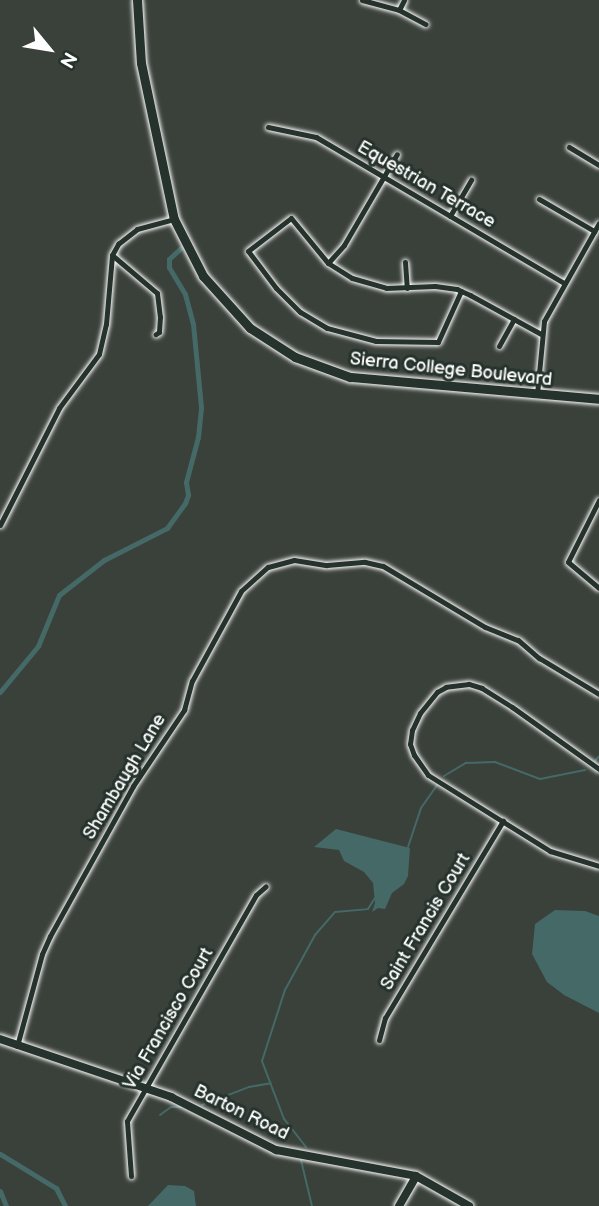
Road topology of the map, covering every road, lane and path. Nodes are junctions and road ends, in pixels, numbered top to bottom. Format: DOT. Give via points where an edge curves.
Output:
graph roads {
  1 [pos="137,0"];
  2 [pos="362,0"];
  3 [pos="404,0"];
  4 [pos="399,10"];
  5 [pos="425,24"];
  6 [pos="268,127"];
  7 [pos="569,147"];
  8 [pos="397,154"];
  9 [pos="599,165"];
  10 [pos="384,177"];
  11 [pos="471,180"];
  12 [pos="539,199"];
  13 [pos="450,216"];
  14 [pos="174,219"];
  15 [pos="599,223"];
  16 [pos="594,231"];
  17 [pos="112,255"];
  18 [pos="405,261"];
  19 [pos="328,263"];
  20 [pos="564,283"];
  21 [pos="407,288"];
  22 [pos="461,291"];
  23 [pos="514,319"];
  24 [pos="156,334"];
  25 [pos="541,334"];
  26 [pos="499,346"];
  27 [pos="537,395"];
  28 [pos="599,399"];
  29 [pos="599,500"];
  30 [pos="0,525"];
  31 [pos="599,588"];
  32 [pos="599,694"];
  33 [pos="599,769"];
  34 [pos="503,821"];
  35 [pos="599,866"];
  36 [pos="266,886"];
  37 [pos="0,1039"];
  38 [pos="379,1040"];
  39 [pos="17,1046"];
  40 [pos="146,1089"];
  41 [pos="131,1175"];
  42 [pos="416,1176"];
  43 [pos="399,1206"];
  44 [pos="469,1206"];
  1 -- 14 [label="main road, Sierra College Boulevard" via="141,63"];
  2 -- 4 [label="street"];
  3 -- 4 [label="street"];
  4 -- 5 [label="street"];
  6 -- 10 [label="street, Equestrian Terrace" via="309,134"];
  7 -- 9 [label="street"];
  8 -- 10 [label="street"];
  10 -- 13 [label="street, Equestrian Terrace"];
  10 -- 19 [label="street" via="342,248"];
  11 -- 13 [label="street"];
  12 -- 16 [label="street"];
  13 -- 20 [label="street, Equestrian Terrace"];
  14 -- 17 [label="street" via="132,232"];
  14 -- 27 [label="main road, Sierra College Boulevard" via="192,257 223,302 258,334 302,361 368,381"];
  15 -- 16 [label="street"];
  16 -- 20 [label="street"];
  17 -- 24 [label="street" via="157,293 160,317"];
  17 -- 30 [label="street" via="99,354 59,408"];
  18 -- 21 [label="street"];
  19 -- 21 [label="street" via="346,276 372,285"];
  19 -- 22 [label="street" via="291,218 248,251 282,295 309,318 337,332 376,341 438,342"];
  20 -- 25 [label="street" via="546,314"];
  21 -- 22 [label="street" via="440,286"];
  22 -- 23 [label="street"];
  23 -- 25 [label="street"];
  23 -- 26 [label="street"];
  25 -- 27 [label="street"];
  27 -- 28 [label="main road, Sierra College Boulevard"];
  29 -- 31 [label="street" via="568,562"];
  32 -- 39 [label="street, Shambaugh Lane" via="518,640 485,627 383,566 294,560 265,569 241,591 192,681 184,710 133,786 51,936"];
  33 -- 34 [label="street" via="482,688 469,684 446,687 427,701 410,744 421,768"];
  34 -- 35 [label="street" via="550,851"];
  34 -- 38 [label="street, Saint Francis Court" via="385,1018"];
  36 -- 40 [label="street, Via Francisco Court" via="256,895"];
  37 -- 39 [label="street, Barton Road"];
  39 -- 40 [label="street, Barton Road"];
  40 -- 41 [label="street, Via Francisco Court" via="127,1121"];
  40 -- 42 [label="street, Barton Road" via="276,1150"];
  42 -- 43 [label="street"];
  42 -- 44 [label="street, Barton Road"];
}
